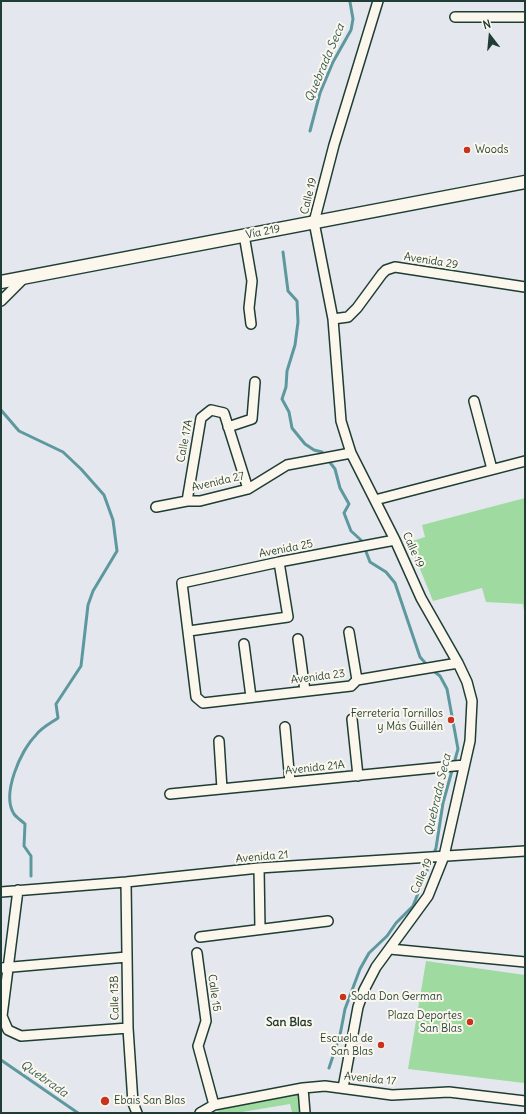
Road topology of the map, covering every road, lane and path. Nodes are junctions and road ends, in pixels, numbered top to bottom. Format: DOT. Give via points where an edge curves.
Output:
graph roads {
  1 [pos="378,1"];
  2 [pos="455,17"];
  3 [pos="525,17"];
  4 [pos="525,182"];
  5 [pos="314,222"];
  6 [pos="244,235"];
  7 [pos="24,277"];
  8 [pos="1,282"];
  9 [pos="525,287"];
  10 [pos="1,301"];
  11 [pos="333,319"];
  12 [pos="251,324"];
  13 [pos="255,382"];
  14 [pos="474,401"];
  15 [pos="228,427"];
  16 [pos="351,453"];
  17 [pos="525,461"];
  18 [pos="492,469"];
  19 [pos="248,489"];
  20 [pos="375,500"];
  21 [pos="187,501"];
  22 [pos="156,507"];
  23 [pos="395,540"];
  24 [pos="279,562"];
  25 [pos="189,631"];
  26 [pos="349,632"];
  27 [pos="298,639"];
  28 [pos="244,644"];
  29 [pos="458,663"];
  30 [pos="357,680"];
  31 [pos="305,691"];
  32 [pos="251,697"];
  33 [pos="352,719"];
  34 [pos="285,727"];
  35 [pos="219,741"];
  36 [pos="464,765"];
  37 [pos="358,776"];
  38 [pos="290,782"];
  39 [pos="222,789"];
  40 [pos="170,794"];
  41 [pos="525,851"];
  42 [pos="444,856"];
  43 [pos="259,868"];
  44 [pos="126,882"];
  45 [pos="18,890"];
  46 [pos="1,892"];
  47 [pos="328,921"];
  48 [pos="260,929"];
  49 [pos="200,937"];
  50 [pos="390,949"];
  51 [pos="197,953"];
  52 [pos="127,957"];
  53 [pos="525,962"];
  54 [pos="5,968"];
  55 [pos="128,1028"];
  56 [pos="303,1088"];
  57 [pos="343,1088"];
  58 [pos="525,1101"];
  59 [pos="214,1105"];
  60 [pos="137,1113"];
  61 [pos="200,1113"];
  62 [pos="305,1113"];
  1 -- 5 [label="street, Calle 19" via="334,145"];
  2 -- 3 [label="street"];
  4 -- 5 [label="main road, Vía 219"];
  5 -- 6 [label="main road, Vía 219"];
  5 -- 11 [label="street, Calle 19"];
  6 -- 7 [label="main road, Vía 219"];
  6 -- 12 [label="street" via="252,281 249,308"];
  7 -- 8 [label="main road, Vía 219"];
  7 -- 10 [label="street"];
  9 -- 11 [label="street, Avenida 29" via="395,267 382,274 348,317"];
  11 -- 16 [label="street, Calle 19" via="341,421"];
  13 -- 15 [label="street" via="252,419"];
  14 -- 18 [label="street"];
  15 -- 19 [label="street, Calle 17A"];
  15 -- 21 [label="street, Calle 17A" via="224,413 211,410 201,418"];
  16 -- 19 [label="street, Avenida 27" via="287,465"];
  16 -- 20 [label="street, Calle 19"];
  17 -- 18 [label="street"];
  18 -- 20 [label="street"];
  19 -- 21 [label="street, Avenida 27" via="200,501"];
  20 -- 23 [label="street, Calle 19"];
  21 -- 22 [label="street, Avenida 27"];
  23 -- 24 [label="street, Avenida 25"];
  23 -- 29 [label="street, Calle 19" via="421,598"];
  24 -- 25 [label="street, Avenida 25" via="182,582"];
  24 -- 25 [label="street" via="288,617"];
  25 -- 32 [label="street, Avenida 23" via="196,697 203,703"];
  26 -- 30 [label="street"];
  27 -- 31 [label="street"];
  28 -- 32 [label="street"];
  29 -- 30 [label="street, Avenida 23"];
  29 -- 36 [label="street, Calle 19" via="472,701 470,741"];
  30 -- 31 [label="street, Avenida 23" via="351,686"];
  31 -- 32 [label="street, Avenida 23"];
  33 -- 37 [label="street"];
  34 -- 38 [label="street"];
  35 -- 39 [label="street"];
  36 -- 37 [label="street, Avenida 21A"];
  36 -- 42 [label="street, Calle 19"];
  37 -- 38 [label="street, Avenida 21A"];
  38 -- 39 [label="street, Avenida 21A"];
  39 -- 40 [label="street, Avenida 21A"];
  41 -- 42 [label="street, Avenida 21"];
  42 -- 43 [label="street, Avenida 21"];
  42 -- 50 [label="street, Calle 19" via="428,896"];
  43 -- 44 [label="street, Avenida 21"];
  43 -- 48 [label="street"];
  44 -- 45 [label="street, Avenida 21"];
  44 -- 52 [label="street, Calle 13B"];
  45 -- 46 [label="street, Avenida 21"];
  45 -- 54 [label="street"];
  47 -- 48 [label="street"];
  48 -- 49 [label="street"];
  50 -- 53 [label="street"];
  50 -- 57 [label="street, Calle 19" via="376,967 358,1007"];
  51 -- 59 [label="street, Calle 15" via="206,1022 198,1046"];
  52 -- 54 [label="street"];
  52 -- 55 [label="street, Calle 13B"];
  54 -- 55 [label="street" via="2,1016 8,1030 21,1036"];
  55 -- 60 [label="street, Calle 13B" via="133,1103"];
  56 -- 57 [label="street, Avenida 17"];
  56 -- 59 [label="street, Avenida 17"];
  56 -- 62 [label="street"];
  57 -- 58 [label="street, Avenida 17" via="392,1095 449,1092"];
  59 -- 61 [label="street, Avenida 17"];
}
